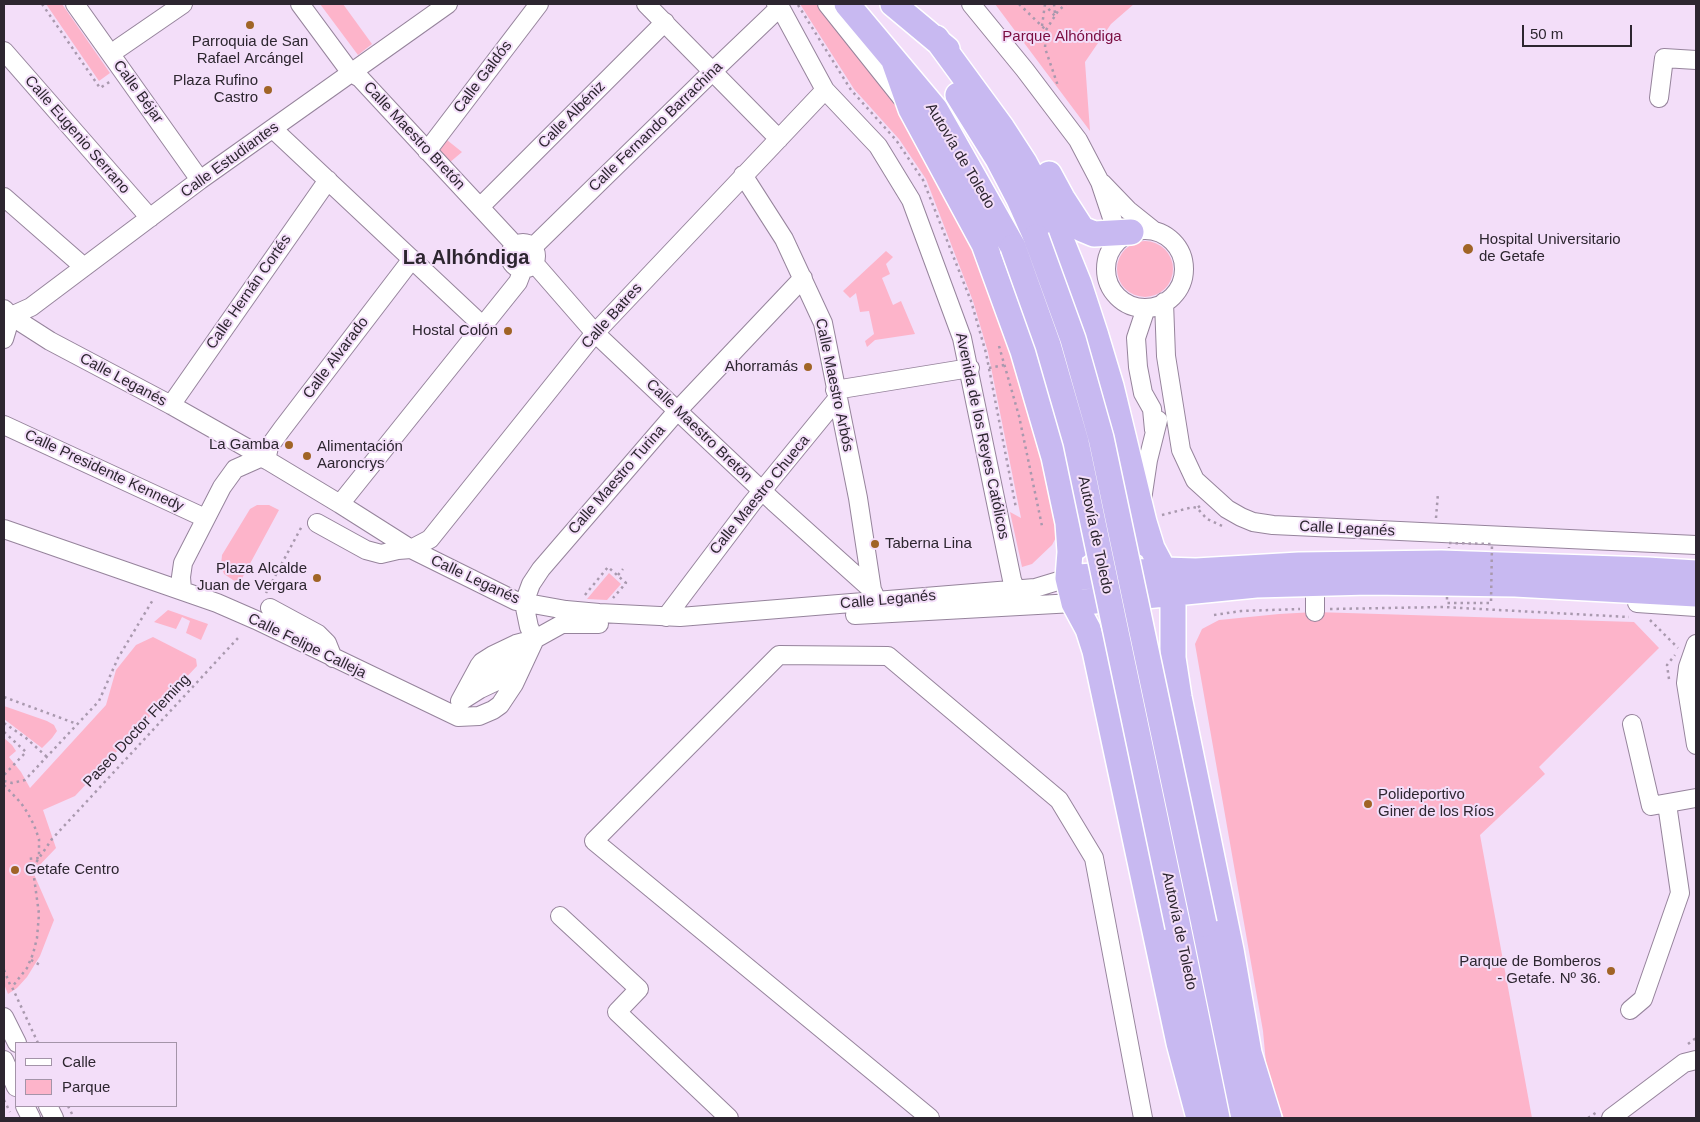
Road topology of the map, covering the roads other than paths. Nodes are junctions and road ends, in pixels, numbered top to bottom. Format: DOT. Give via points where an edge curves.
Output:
graph roads {
  1 [pos="75,4"];
  2 [pos="183,4"];
  3 [pos="448,4"];
  4 [pos="538,4"];
  5 [pos="646,4"];
  6 [pos="827,4"];
  7 [pos="847,4"];
  8 [pos="887,4"];
  9 [pos="893,4"];
  10 [pos="971,4"];
  11 [pos="305,5"];
  12 [pos="778,6"];
  13 [pos="665,22"];
  14 [pos="936,38"];
  15 [pos="119,48"];
  16 [pos="4,51"];
  17 [pos="1696,60"];
  18 [pos="894,61"];
  19 [pos="712,72"];
  20 [pos="351,73"];
  21 [pos="825,90"];
  22 [pos="1659,98"];
  23 [pos="911,109"];
  24 [pos="273,129"];
  25 [pos="779,139"];
  26 [pos="428,151"];
  27 [pos="744,175"];
  28 [pos="200,180"];
  29 [pos="328,180"];
  30 [pos="1100,182"];
  31 [pos="4,197"];
  32 [pos="480,207"];
  33 [pos="150,218"];
  34 [pos="1130,233"];
  35 [pos="515,245"];
  36 [pos="412,259"];
  37 [pos="530,260"];
  38 [pos="84,267"];
  39 [pos="803,278"];
  40 [pos="1164,302"];
  41 [pos="1146,308"];
  42 [pos="6,314"];
  43 [pos="483,326"];
  44 [pos="595,333"];
  45 [pos="4,339"];
  46 [pos="970,368"];
  47 [pos="1170,388"];
  48 [pos="836,394"];
  49 [pos="171,405"];
  50 [pos="678,410"];
  51 [pos="4,425"];
  52 [pos="1154,430"];
  53 [pos="264,458"];
  54 [pos="762,491"];
  55 [pos="340,504"];
  56 [pos="1148,510"];
  57 [pos="205,518"];
  58 [pos="310,524"];
  59 [pos="4,529"];
  60 [pos="1696,545"];
  61 [pos="411,549"];
  62 [pos="1070,552"];
  63 [pos="1158,559"];
  64 [pos="1694,577"];
  65 [pos="1068,578"];
  66 [pos="1316,583"];
  67 [pos="1574,586"];
  68 [pos="182,590"];
  69 [pos="872,590"];
  70 [pos="1016,590"];
  71 [pos="890,600"];
  72 [pos="1173,601"];
  73 [pos="524,603"];
  74 [pos="1074,603"];
  75 [pos="266,604"];
  76 [pos="1696,607"];
  77 [pos="1315,610"];
  78 [pos="666,617"];
  79 [pos="1088,629"];
  80 [pos="1696,644"];
  81 [pos="531,646"];
  82 [pos="333,658"];
  83 [pos="520,670"];
  84 [pos="460,701"];
  85 [pos="440,709"];
  86 [pos="1632,724"];
  87 [pos="1696,745"];
  88 [pos="1696,798"];
  89 [pos="1667,804"];
  90 [pos="560,916"];
  91 [pos="1630,1010"];
  92 [pos="4,1017"];
  93 [pos="16,1042"];
  94 [pos="1179,1043"];
  95 [pos="1696,1050"];
  96 [pos="4,1060"];
  97 [pos="1690,1061"];
  98 [pos="15,1085"];
  99 [pos="729,1118"];
  100 [pos="930,1118"];
  101 [pos="1143,1118"];
  102 [pos="1187,1118"];
  103 [pos="1199,1118"];
  104 [pos="1217,1118"];
  105 [pos="1244,1118"];
  106 [pos="1269,1118"];
  107 [pos="1611,1118"];
  1 -- 28 [label="street, Calle Béjar"];
  2 -- 15 [label="street"];
  3 -- 20 [label="street, Calle Estudiantes"];
  4 -- 26 [label="street, Calle Galdós"];
  5 -- 13 [label="street"];
  6 -- 23 [label="street"];
  7 -- 18 [label="highway, Autovía de Toledo"];
  8 -- 105 [label="highway, Autovía de Toledo, bridge" via="946,77 975,120 1019,199 1073,339 1101,438"];
  9 -- 14 [label="highway"];
  10 -- 30 [label="street" via="1078,140"];
  11 -- 20 [label="street, Calle Maestro Bretón"];
  12 -- 19 [label="street, Calle Fernando Barrachina"];
  12 -- 21 [label="street, Avenida de los Reyes Católicos"];
  13 -- 19 [label="street"];
  13 -- 32 [label="street, Calle Albéniz"];
  14 -- 34 [label="highway" via="1004,107 1034,148 1082,229 1094,234"];
  14 -- 56 [label="highway" via="1002,128 1047,205 1096,336"];
  16 -- 33 [label="street, Calle Eugenio Serrano"];
  17 -- 22 [label="street" via="1664,58"];
  18 -- 23 [label="highway"];
  18 -- 104 [label="highway, Autovía de Toledo, bridge" via="935,109 1013,247 1048,345 1076,442"];
  19 -- 25 [label="street"];
  19 -- 37 [label="street, Calle Fernando Barrachina"];
  20 -- 24 [label="street, Calle Estudiantes"];
  20 -- 26 [label="street, Calle Maestro Bretón" via="360,78"];
  21 -- 25 [label="street, Calle Batres"];
  21 -- 46 [label="street, Avenida de los Reyes Católicos" via="878,146 911,200"];
  23 -- 62 [label="highway" via="984,244 1023,351 1054,457 1067,516"];
  24 -- 28 [label="street, Calle Estudiantes"];
  24 -- 29 [label="street"];
  25 -- 27 [label="street, Calle Batres"];
  26 -- 32 [label="street, Calle Maestro Bretón"];
  27 -- 39 [label="street, Calle Maestro Arbós" via="784,238"];
  27 -- 44 [label="street, Calle Batres"];
  28 -- 33 [label="street, Calle Estudiantes"];
  29 -- 36 [label="street"];
  29 -- 49 [label="street, Calle Hernán Cortés"];
  30 -- 34 [label="street"];
  30 -- 34 [label="street" via="1128,210"];
  31 -- 38 [label="street"];
  32 -- 35 [label="street, Calle Maestro Bretón"];
  33 -- 38 [label="street, Calle Estudiantes"];
  34 -- 40 [label="street" via="1162,233 1180,251 1184,271 1182,281 1177,291"];
  34 -- 41 [label="street" via="1111,249 1106,258 1108,284 1121,300 1131,306"];
  35 -- 37 [label="street" via="528,243"];
  35 -- 37 [label="street" via="510,252 514,266"];
  36 -- 43 [label="street"];
  36 -- 53 [label="street, Calle Alvarado" via="282,429"];
  37 -- 43 [label="street, Calle Fernando Barrachina" via="518,282"];
  37 -- 44 [label="street, Calle Maestro Bretón"];
  38 -- 42 [label="street, Calle Estudiantes" via="31,307"];
  39 -- 48 [label="street, Calle Maestro Arbós" via="823,323"];
  39 -- 50 [label="street, Calle Maestro Turina"];
  40 -- 41 [label="street"];
  40 -- 47 [label="street, Calle Leganés"];
  41 -- 52 [label="street" via="1136,338 1142,393 1152,409"];
  42 -- 45 [label="street"];
  42 -- 49 [label="street, Calle Leganés"];
  43 -- 55 [label="street, Calle Fernando Barrachina"];
  44 -- 50 [label="street, Calle Maestro Bretón"];
  44 -- 61 [label="street, Calle Batres" via="430,539"];
  46 -- 48 [label="street"];
  46 -- 70 [label="street, Avenida de los Reyes Católicos"];
  47 -- 52 [label="street"];
  47 -- 60 [label="street, Calle Leganés" via="1181,450 1195,480 1227,510 1253,522"];
  48 -- 54 [label="street, Calle Maestro Chueca"];
  48 -- 69 [label="street, Calle Maestro Arbós" via="858,498"];
  49 -- 53 [label="street, Calle Leganés"];
  50 -- 54 [label="street, Calle Maestro Bretón"];
  50 -- 73 [label="street, Calle Maestro Turina" via="541,569"];
  51 -- 57 [label="street, Calle Presidente Kennedy"];
  52 -- 56 [label="street" via="1144,497"];
  53 -- 55 [label="street, Calle Leganés"];
  53 -- 57 [label="street" via="235,469"];
  54 -- 69 [label="street, Calle Maestro Bretón"];
  54 -- 78 [label="street, Calle Maestro Chueca"];
  55 -- 61 [label="street, Calle Leganés"];
  56 -- 63 [label="highway"];
  57 -- 68 [label="street" via="183,563"];
  58 -- 61 [label="street" via="381,554"];
  59 -- 68 [label="street, Calle Felipe Calleja"];
  61 -- 73 [label="street, Calle Leganés"];
  62 -- 63 [label="highway, Calle Leganés" via="1082,542 1109,534 1125,535 1141,540"];
  62 -- 65 [label="highway"];
  63 -- 64 [label="highway, Calle Leganés" via="1196,571 1299,565 1441,563 1618,569"];
  63 -- 65 [label="highway, Calle Leganés"];
  63 -- 72 [label="highway"];
  64 -- 67 [label="highway, Calle Leganés"];
  65 -- 70 [label="street, Calle Leganés"];
  65 -- 74 [label="highway"];
  66 -- 67 [label="highway, Calle Leganés" via="1446,582"];
  66 -- 72 [label="highway, Calle Leganés" via="1256,585"];
  66 -- 77 [label="street"];
  67 -- 76 [label="street" via="1634,603"];
  68 -- 82 [label="street, Calle Felipe Calleja" via="256,620"];
  69 -- 71 [label="street" via="877,596"];
  70 -- 71 [label="street, Calle Leganés"];
  71 -- 78 [label="street, Calle Leganés"];
  72 -- 74 [label="highway, Calle Leganés"];
  72 -- 79 [label="highway" via="1156,626 1137,634 1109,636"];
  72 -- 106 [label="highway" via="1172,658 1181,707 1249,1053"];
  73 -- 78 [label="street, Calle Leganés" via="599,613"];
  73 -- 81 [label="street"];
  74 -- 79 [label="highway"];
  74 -- 81 [label="street, Calle Leganés" via="679,627 570,623 556,627"];
  75 -- 82 [label="street" via="318,634 328,643"];
  79 -- 94 [label="highway"];
  80 -- 87 [label="street" via="1686,683"];
  81 -- 83 [label="street, Calle Felipe Calleja"];
  81 -- 84 [label="street, Calle Leganés" via="516,644 488,658 479,666"];
  82 -- 85 [label="street, Calle Felipe Calleja"];
  83 -- 84 [label="street"];
  83 -- 85 [label="street, Calle Felipe Calleja" via="504,699 493,710 463,718"];
  84 -- 85 [label="street"];
  86 -- 89 [label="street" via="1651,806"];
  88 -- 89 [label="street"];
  89 -- 91 [label="street" via="1680,894 1642,999"];
  90 -- 99 [label="street" via="638,989 618,1012"];
  92 -- 93 [label="street"];
  94 -- 102 [label="street"];
  94 -- 103 [label="highway"];
  95 -- 97 [label="street"];
  96 -- 98 [label="street"];
  97 -- 107 [label="street"];
  100 -- 101 [label="street" via="594,841 779,655 888,656 1059,800 1094,858"];
}
